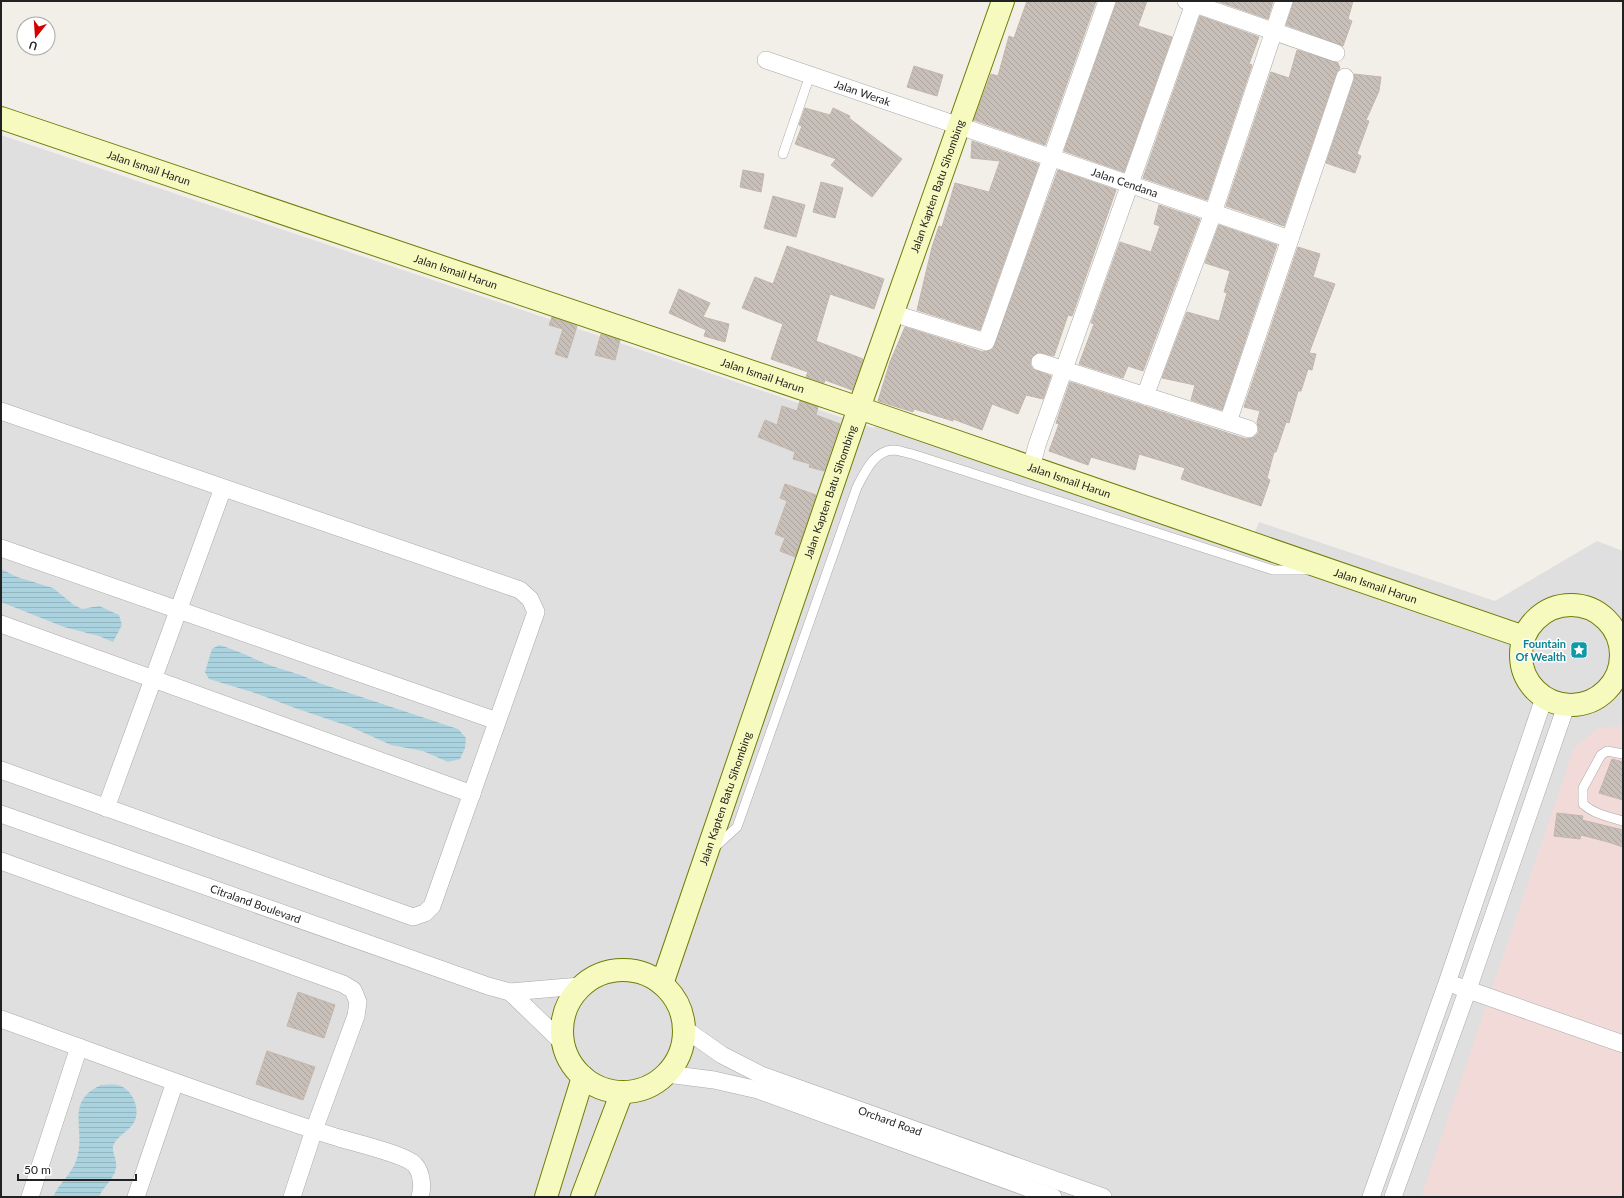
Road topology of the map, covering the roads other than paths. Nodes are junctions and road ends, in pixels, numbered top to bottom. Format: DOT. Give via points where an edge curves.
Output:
graph roads {
  1 [pos="1003,1"];
  2 [pos="1107,1"];
  3 [pos="1284,1"];
  4 [pos="1192,2"];
  5 [pos="1272,31"];
  6 [pos="1336,53"];
  7 [pos="766,60"];
  8 [pos="810,75"];
  9 [pos="1345,77"];
  10 [pos="1,118"];
  11 [pos="959,126"];
  12 [pos="783,154"];
  13 [pos="1051,158"];
  14 [pos="1130,184"];
  15 [pos="1213,213"];
  16 [pos="1290,239"];
  17 [pos="892,313"];
  18 [pos="1040,362"];
  19 [pos="1063,370"];
  20 [pos="1145,396"];
  21 [pos="859,408"];
  22 [pos="1,411"];
  23 [pos="1228,422"];
  24 [pos="1249,429"];
  25 [pos="1031,468"];
  26 [pos="223,488"];
  27 [pos="1,548"];
  28 [pos="1331,571"];
  29 [pos="178,610"];
  30 [pos="1,624"];
  31 [pos="1524,637"];
  32 [pos="1622,666"];
  33 [pos="153,678"];
  34 [pos="1616,692"];
  35 [pos="1544,698"];
  36 [pos="1566,706"];
  37 [pos="497,722"];
  38 [pos="1623,754"];
  39 [pos="1,770"];
  40 [pos="472,794"];
  41 [pos="106,808"];
  42 [pos="1,814"];
  43 [pos="1623,821"];
  44 [pos="707,852"];
  45 [pos="1,861"];
  46 [pos="1447,983"];
  47 [pos="662,984"];
  48 [pos="580,986"];
  49 [pos="1468,989"];
  50 [pos="510,992"];
  51 [pos="1,1019"];
  52 [pos="685,1029"];
  53 [pos="562,1042"];
  54 [pos="1623,1044"];
  55 [pos="80,1047"];
  56 [pos="666,1074"];
  57 [pos="582,1077"];
  58 [pos="175,1082"];
  59 [pos="622,1092"];
  60 [pos="314,1130"];
  61 [pos="30,1197"];
  62 [pos="136,1197"];
  63 [pos="292,1197"];
  64 [pos="420,1197"];
  65 [pos="546,1197"];
  66 [pos="582,1197"];
  67 [pos="1053,1197"];
  68 [pos="1103,1197"];
  69 [pos="1371,1197"];
  70 [pos="1393,1197"];
  1 -- 11 [label="street, Jalan Kapten Batu Sihombing"];
  2 -- 13 [label="street"];
  3 -- 5 [label="street"];
  4 -- 5 [label="street"];
  4 -- 14 [label="street"];
  5 -- 6 [label="street"];
  5 -- 15 [label="street"];
  7 -- 8 [label="street, Jalan Werak"];
  8 -- 11 [label="street, Jalan Werak"];
  8 -- 12 [label="lane"];
  9 -- 16 [label="street"];
  10 -- 21 [label="street, Jalan Ismail Harun"];
  11 -- 13 [label="street, Jalan Cendana"];
  11 -- 17 [label="street, Jalan Kapten Batu Sihombing"];
  13 -- 14 [label="street, Jalan Cendana"];
  13 -- 17 [label="street" via="986,342"];
  14 -- 15 [label="street, Jalan Cendana"];
  14 -- 19 [label="street"];
  15 -- 16 [label="street, Jalan Cendana"];
  15 -- 20 [label="street"];
  16 -- 23 [label="street"];
  17 -- 21 [label="street, Jalan Kapten Batu Sihombing"];
  18 -- 19 [label="street"];
  19 -- 20 [label="street"];
  19 -- 25 [label="street"];
  20 -- 23 [label="street"];
  21 -- 25 [label="street, Jalan Ismail Harun"];
  21 -- 44 [label="street, Jalan Kapten Batu Sihombing"];
  22 -- 26 [label="street"];
  23 -- 24 [label="street"];
  25 -- 28 [label="street, Jalan Ismail Harun"];
  26 -- 29 [label="street"];
  26 -- 37 [label="street" via="520,590 530,599 536,612"];
  27 -- 29 [label="street"];
  28 -- 31 [label="street, Jalan Ismail Harun"];
  28 -- 44 [label="lane" via="1273,570 912,454 894,450 883,454 870,464 857,487 737,827"];
  29 -- 33 [label="street"];
  29 -- 37 [label="street"];
  30 -- 33 [label="street"];
  31 -- 32 [label="street" via="1535,619 1554,608 1575,605 1596,611 1612,625 1621,644"];
  31 -- 35 [label="street" via="1520,654 1523,671 1531,686"];
  32 -- 34 [label="street" via="1616,678"];
  33 -- 40 [label="street"];
  33 -- 41 [label="street"];
  34 -- 36 [label="street" via="1582,704"];
  35 -- 36 [label="street"];
  35 -- 46 [label="street"];
  36 -- 49 [label="street"];
  37 -- 40 [label="street"];
  38 -- 43 [label="lane" via="1607,751 1601,755 1582,793 1583,804 1587,808"];
  39 -- 41 [label="street"];
  40 -- 41 [label="street" via="432,906 426,913 413,917"];
  42 -- 50 [label="street, Citraland Boulevard" via="369,943 444,972"];
  44 -- 47 [label="street, Jalan Kapten Batu Sihombing"];
  45 -- 60 [label="street" via="343,984 353,990 358,1002 356,1016"];
  46 -- 49 [label="street"];
  46 -- 69 [label="street"];
  47 -- 48 [label="street" via="643,973 620,969 598,975"];
  47 -- 52 [label="street" via="678,1004"];
  48 -- 50 [label="street, Citraland Boulevard"];
  48 -- 53 [label="street" via="570,998 564,1012 561,1026"];
  49 -- 54 [label="street"];
  49 -- 70 [label="street"];
  50 -- 53 [label="street, Citraland Boulevard"];
  51 -- 55 [label="street"];
  52 -- 56 [label="street" via="680,1053"];
  52 -- 68 [label="street, Orchard Road" via="722,1055 761,1075"];
  53 -- 57 [label="street" via="566,1055"];
  55 -- 58 [label="street"];
  55 -- 61 [label="street"];
  56 -- 59 [label="street" via="646,1088"];
  56 -- 67 [label="street, Orchard Road" via="714,1080 758,1090"];
  57 -- 59 [label="street" via="601,1088"];
  57 -- 65 [label="street"];
  58 -- 60 [label="street"];
  58 -- 62 [label="street"];
  59 -- 66 [label="street"];
  60 -- 63 [label="street"];
  60 -- 64 [label="street" via="415,1164 420,1175"];
}
